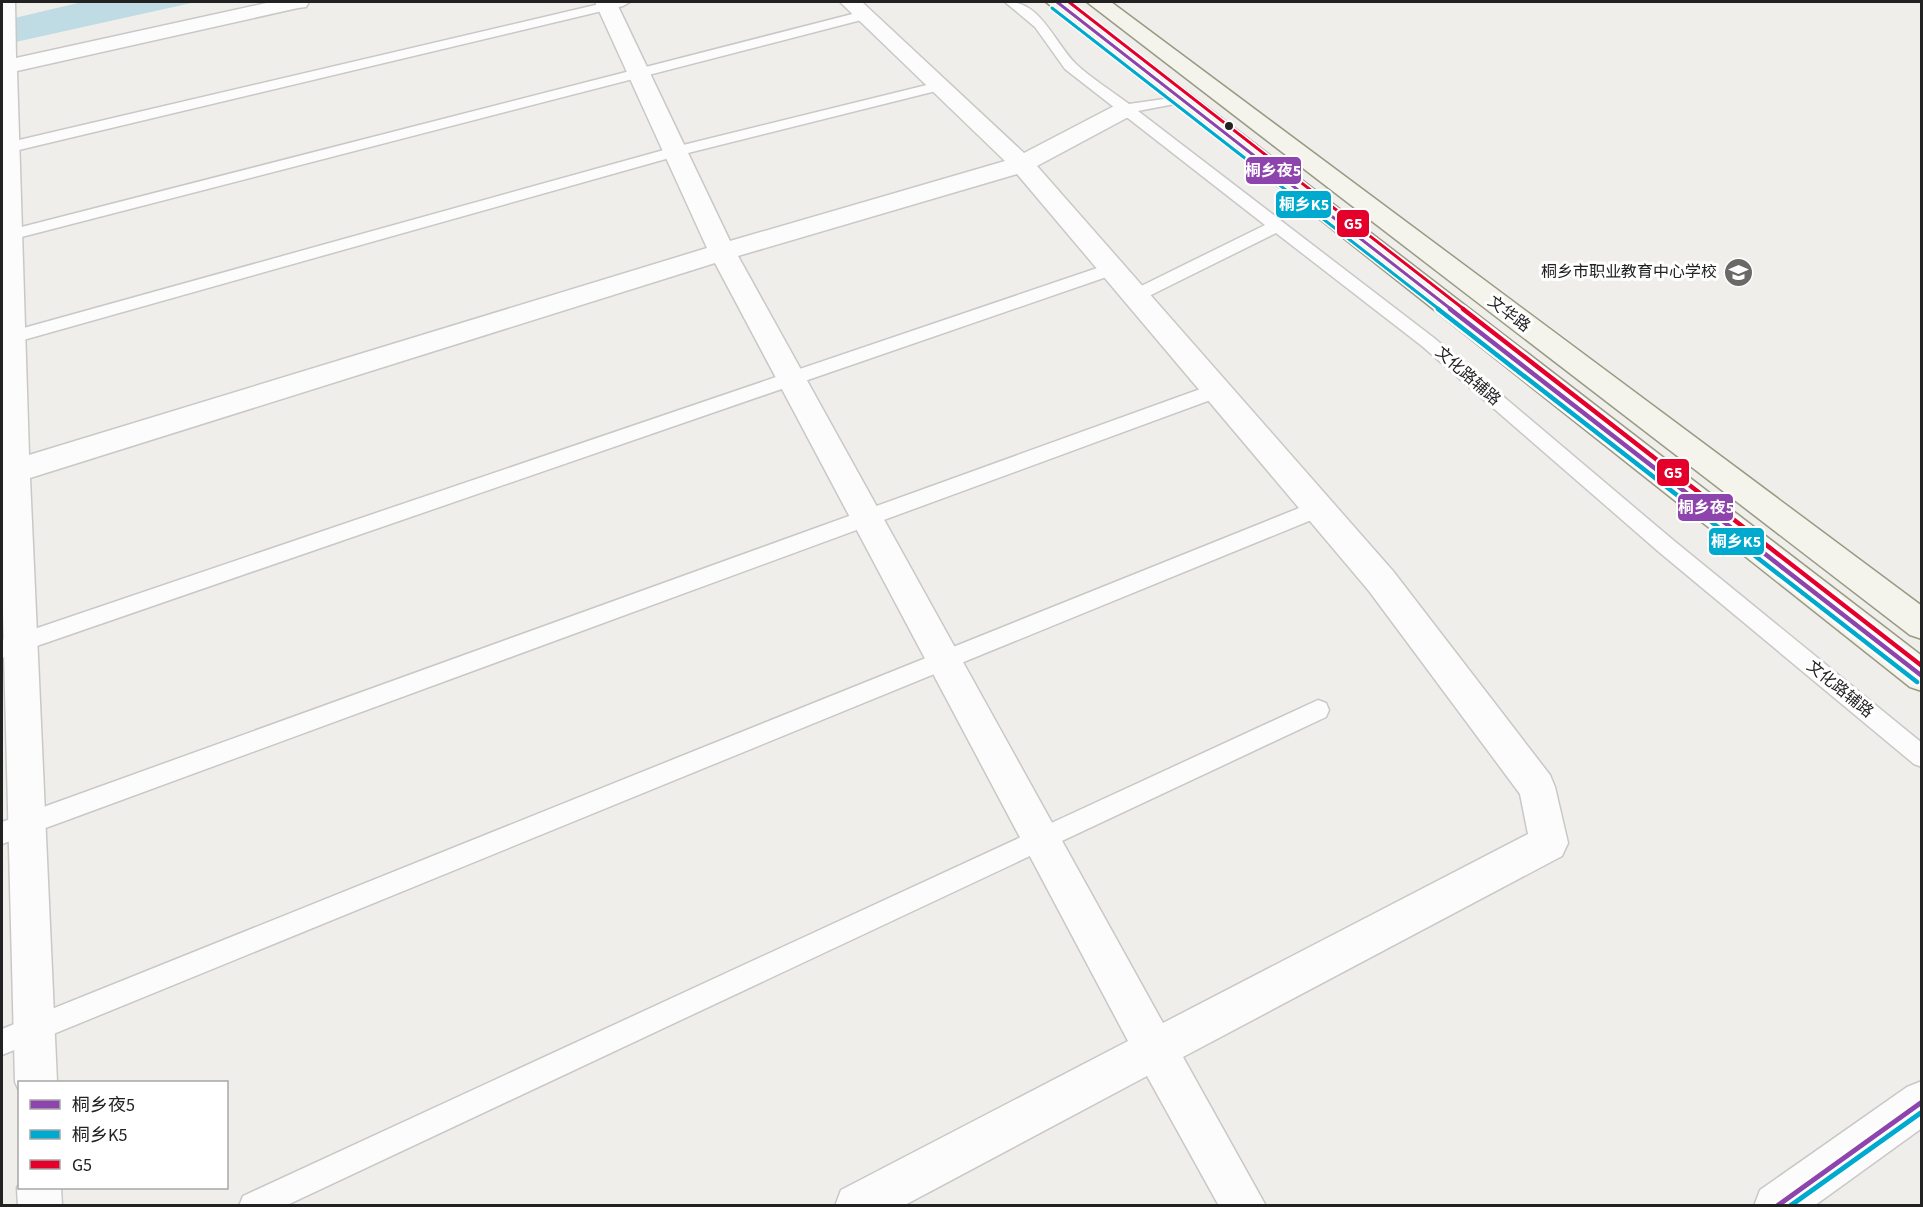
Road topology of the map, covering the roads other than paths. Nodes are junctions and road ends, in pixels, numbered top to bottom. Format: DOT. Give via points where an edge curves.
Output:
graph roads {
  1 [pos="4,2"];
  2 [pos="298,2"];
  3 [pos="1012,2"];
  4 [pos="1057,2"];
  5 [pos="1098,2"];
  6 [pos="612,3"];
  7 [pos="857,8"];
  8 [pos="4,67"];
  9 [pos="639,73"];
  10 [pos="939,86"];
  11 [pos="1180,99"];
  12 [pos="1126,109"];
  13 [pos="4,149"];
  14 [pos="676,151"];
  15 [pos="1022,164"];
  16 [pos="1277,226"];
  17 [pos="5,236"];
  18 [pos="722,252"];
  19 [pos="1112,269"];
  20 [pos="1135,296"];
  21 [pos="6,339"];
  22 [pos="791,379"];
  23 [pos="1217,390"];
  24 [pos="8,473"];
  25 [pos="1319,508"];
  26 [pos="866,517"];
  27 [pos="1922,625"];
  28 [pos="11,646"];
  29 [pos="944,660"];
  30 [pos="1922,676"];
  31 [pos="1318,710"];
  32 [pos="1922,757"];
  33 [pos="14,828"];
  34 [pos="1041,839"];
  35 [pos="34,1028"];
  36 [pos="2,1042"];
  37 [pos="1156,1051"];
  38 [pos="36,1081"];
  39 [pos="1922,1102"];
  40 [pos="39,1189"];
  41 [pos="40,1206"];
  42 [pos="253,1206"];
  43 [pos="858,1206"];
  44 [pos="1245,1206"];
  45 [pos="1776,1206"];
  1 -- 8 [label="street"];
  2 -- 8 [label="street"];
  3 -- 12 [label="lane, 文化路辅路" via="1040,24 1070,66"];
  4 -- 11 [label="main road, 文华路"];
  5 -- 27 [label="main road, 文华路"];
  6 -- 9 [label="street"];
  6 -- 13 [label="lane"];
  7 -- 9 [label="lane"];
  7 -- 10 [label="street"];
  8 -- 13 [label="street"];
  9 -- 14 [label="street"];
  9 -- 17 [label="lane"];
  10 -- 14 [label="lane"];
  10 -- 15 [label="street"];
  11 -- 12 [label="lane"];
  11 -- 30 [label="main road, 文华路"];
  12 -- 15 [label="street"];
  12 -- 16 [label="lane, 文化路辅路"];
  13 -- 17 [label="street"];
  14 -- 18 [label="street"];
  14 -- 21 [label="lane"];
  15 -- 18 [label="street"];
  15 -- 19 [label="street"];
  16 -- 20 [label="lane"];
  16 -- 32 [label="lane, 文化路辅路" via="1428,342 1666,546"];
  17 -- 21 [label="street"];
  18 -- 22 [label="street"];
  18 -- 24 [label="street"];
  19 -- 20 [label="street"];
  19 -- 22 [label="lane"];
  20 -- 23 [label="street"];
  21 -- 24 [label="street"];
  22 -- 26 [label="street"];
  22 -- 28 [label="lane"];
  23 -- 25 [label="street"];
  23 -- 26 [label="lane"];
  24 -- 28 [label="street"];
  25 -- 29 [label="lane"];
  25 -- 37 [label="street" via="1382,580 1537,787 1549,843"];
  26 -- 29 [label="street"];
  26 -- 33 [label="lane"];
  28 -- 33 [label="street"];
  29 -- 34 [label="street"];
  29 -- 35 [label="lane"];
  31 -- 34 [label="lane"];
  33 -- 35 [label="street"];
  34 -- 37 [label="street"];
  34 -- 42 [label="lane"];
  35 -- 36 [label="lane"];
  35 -- 38 [label="street"];
  37 -- 43 [label="street"];
  37 -- 44 [label="street"];
  39 -- 45 [label="street"];
  40 -- 41 [label="street"];
}
